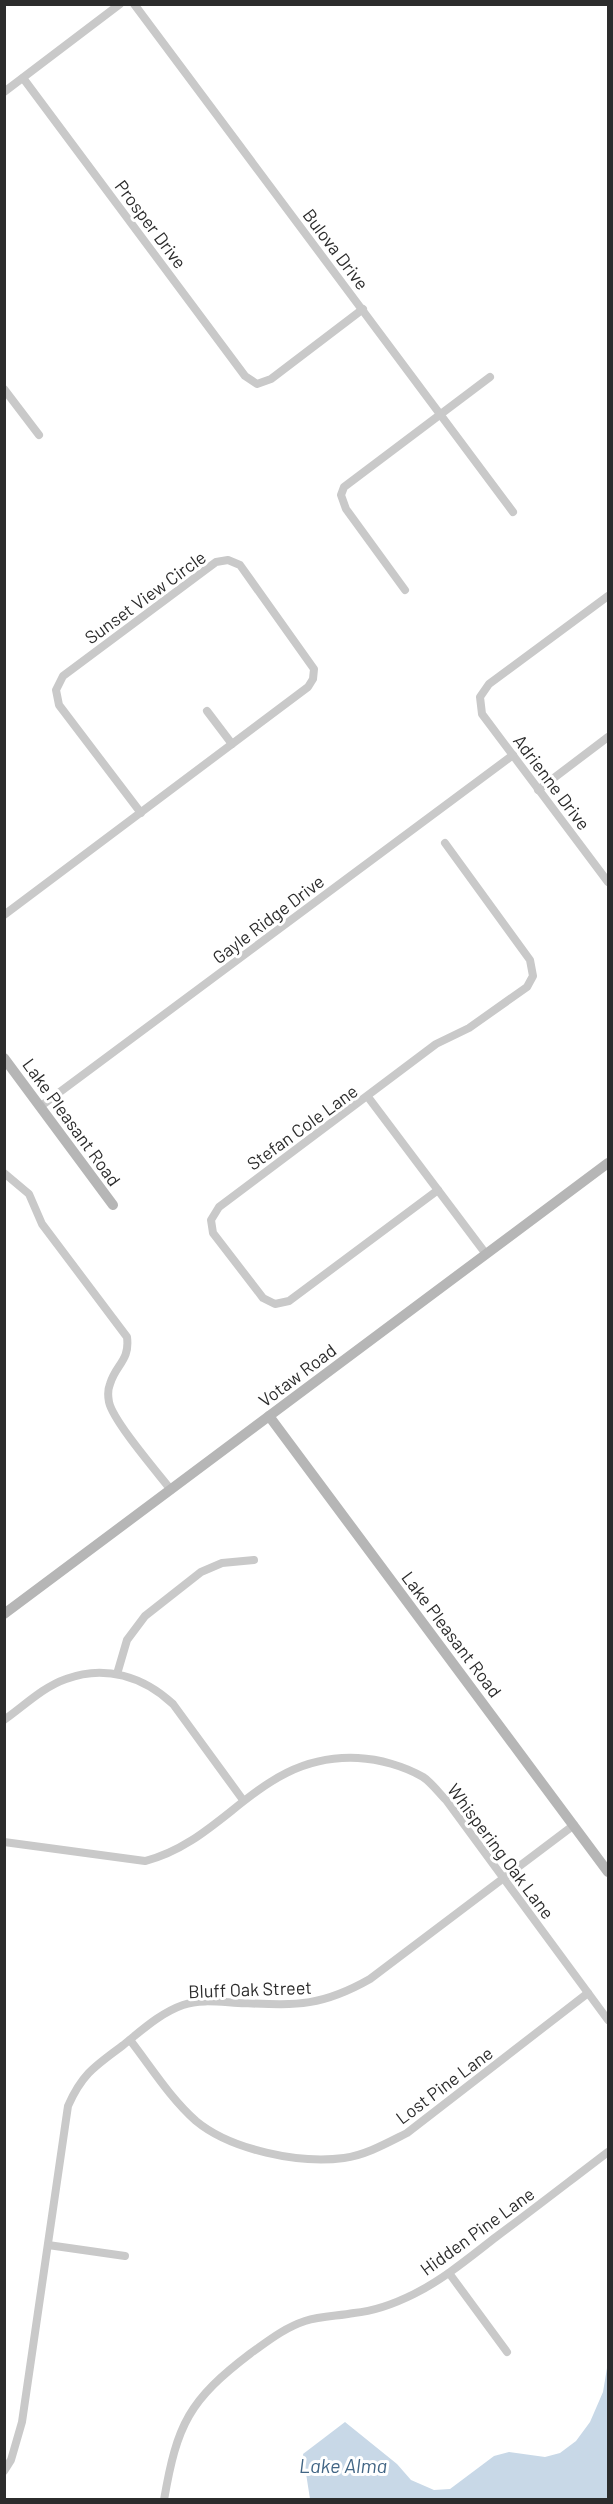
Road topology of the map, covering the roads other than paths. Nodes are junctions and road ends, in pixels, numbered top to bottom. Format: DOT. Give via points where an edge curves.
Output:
graph roads {
  1 [pos="120,4"];
  2 [pos="134,4"];
  3 [pos="23,78"];
  4 [pos="4,92"];
  5 [pos="363,309"];
  6 [pos="490,377"];
  7 [pos="4,389"];
  8 [pos="440,415"];
  9 [pos="39,435"];
  10 [pos="513,512"];
  11 [pos="405,590"];
  12 [pos="609,596"];
  13 [pos="207,711"];
  14 [pos="609,737"];
  15 [pos="232,744"];
  16 [pos="513,755"];
  17 [pos="538,789"];
  18 [pos="141,813"];
  19 [pos="445,843"];
  20 [pos="609,882"];
  21 [pos="4,915"];
  22 [pos="4,1058"];
  23 [pos="368,1097"];
  24 [pos="41,1106"];
  25 [pos="609,1163"];
  26 [pos="4,1173"];
  27 [pos="438,1190"];
  28 [pos="113,1205"];
  29 [pos="486,1254"];
  30 [pos="269,1416"];
  31 [pos="171,1490"];
  32 [pos="254,1560"];
  33 [pos="4,1614"];
  34 [pos="117,1674"];
  35 [pos="4,1720"];
  36 [pos="243,1800"];
  37 [pos="574,1825"];
  38 [pos="4,1842"];
  39 [pos="609,1872"];
  40 [pos="504,1878"];
  41 [pos="588,1993"];
  42 [pos="609,2020"];
  43 [pos="130,2040"];
  44 [pos="609,2152"];
  45 [pos="48,2245"];
  46 [pos="125,2256"];
  47 [pos="449,2273"];
  48 [pos="507,2352"];
  49 [pos="4,2471"];
  50 [pos="164,2499"];
  1 -- 3 [label="street"];
  2 -- 5 [label="street, Bulova Drive"];
  3 -- 4 [label="street"];
  3 -- 5 [label="street, Prosper Drive" via="245,376 257,384 271,379"];
  5 -- 8 [label="street, Bulova Drive"];
  6 -- 8 [label="street"];
  7 -- 9 [label="street"];
  8 -- 10 [label="street, Bulova Drive"];
  8 -- 11 [label="street" via="351,479 341,495 346,509"];
  12 -- 16 [label="street, Adrienne Drive" via="489,684 480,697 482,714"];
  13 -- 15 [label="street"];
  14 -- 17 [label="street"];
  15 -- 18 [label="street, Sunset View Circle"];
  15 -- 18 [label="street, Sunset View Circle" via="308,687 314,669 240,565 228,560 216,562 63,676 56,690 59,705"];
  16 -- 17 [label="street, Adrienne Drive"];
  16 -- 24 [label="street, Gayle Ridge Drive"];
  17 -- 20 [label="street, Adrienne Drive"];
  18 -- 21 [label="street, Sunset View Circle"];
  19 -- 23 [label="street, Stefan Cole Lane" via="530,960 532,976 527,987 469,1028 436,1044"];
  22 -- 24 [label="street, Lake Pleasant Road"];
  23 -- 27 [label="street"];
  23 -- 27 [label="street, Stefan Cole Lane" via="219,1207 211,1220 213,1233 263,1298 275,1304 289,1301"];
  24 -- 28 [label="street, Lake Pleasant Road"];
  25 -- 29 [label="street, Votaw Road"];
  26 -- 31 [label="street" via="29,1194 42,1224 127,1337 126,1359 112,1380 109,1402 115,1416"];
  27 -- 29 [label="street"];
  29 -- 30 [label="street, Votaw Road"];
  30 -- 31 [label="street, Votaw Road"];
  30 -- 37 [label="street, Lake Pleasant Road"];
  31 -- 33 [label="street, Votaw Road"];
  32 -- 34 [label="street" via="222,1563 201,1572 145,1616 127,1640"];
  34 -- 35 [label="street" via="67,1678"];
  34 -- 36 [label="street" via="140,1680 173,1704"];
  36 -- 38 [label="street, Whispering Oak Lane" via="185,1846 145,1861"];
  36 -- 40 [label="street, Whispering Oak Lane" via="304,1763 335,1757 373,1759 424,1778 446,1800"];
  37 -- 39 [label="street, Lake Pleasant Road"];
  37 -- 40 [label="street, Bluff Oak Street"];
  40 -- 41 [label="street, Whispering Oak Lane"];
  40 -- 43 [label="street, Bluff Oak Street" via="345,1994 292,2004 184,2005"];
  41 -- 42 [label="street, Whispering Oak Lane"];
  41 -- 43 [label="street, Lost Pine Lane" via="407,2133 375,2149 344,2158 308,2159 226,2140 177,2102"];
  43 -- 45 [label="street, Bluff Oak Street" via="89,2071 77,2085 68,2106"];
  44 -- 47 [label="street, Hidden Pine Lane"];
  45 -- 46 [label="street"];
  45 -- 49 [label="street, Bluff Oak Street" via="22,2422"];
  47 -- 48 [label="street"];
  47 -- 50 [label="street, Hidden Pine Lane" via="385,2306 304,2321 280,2332 221,2376 182,2426"];
}
